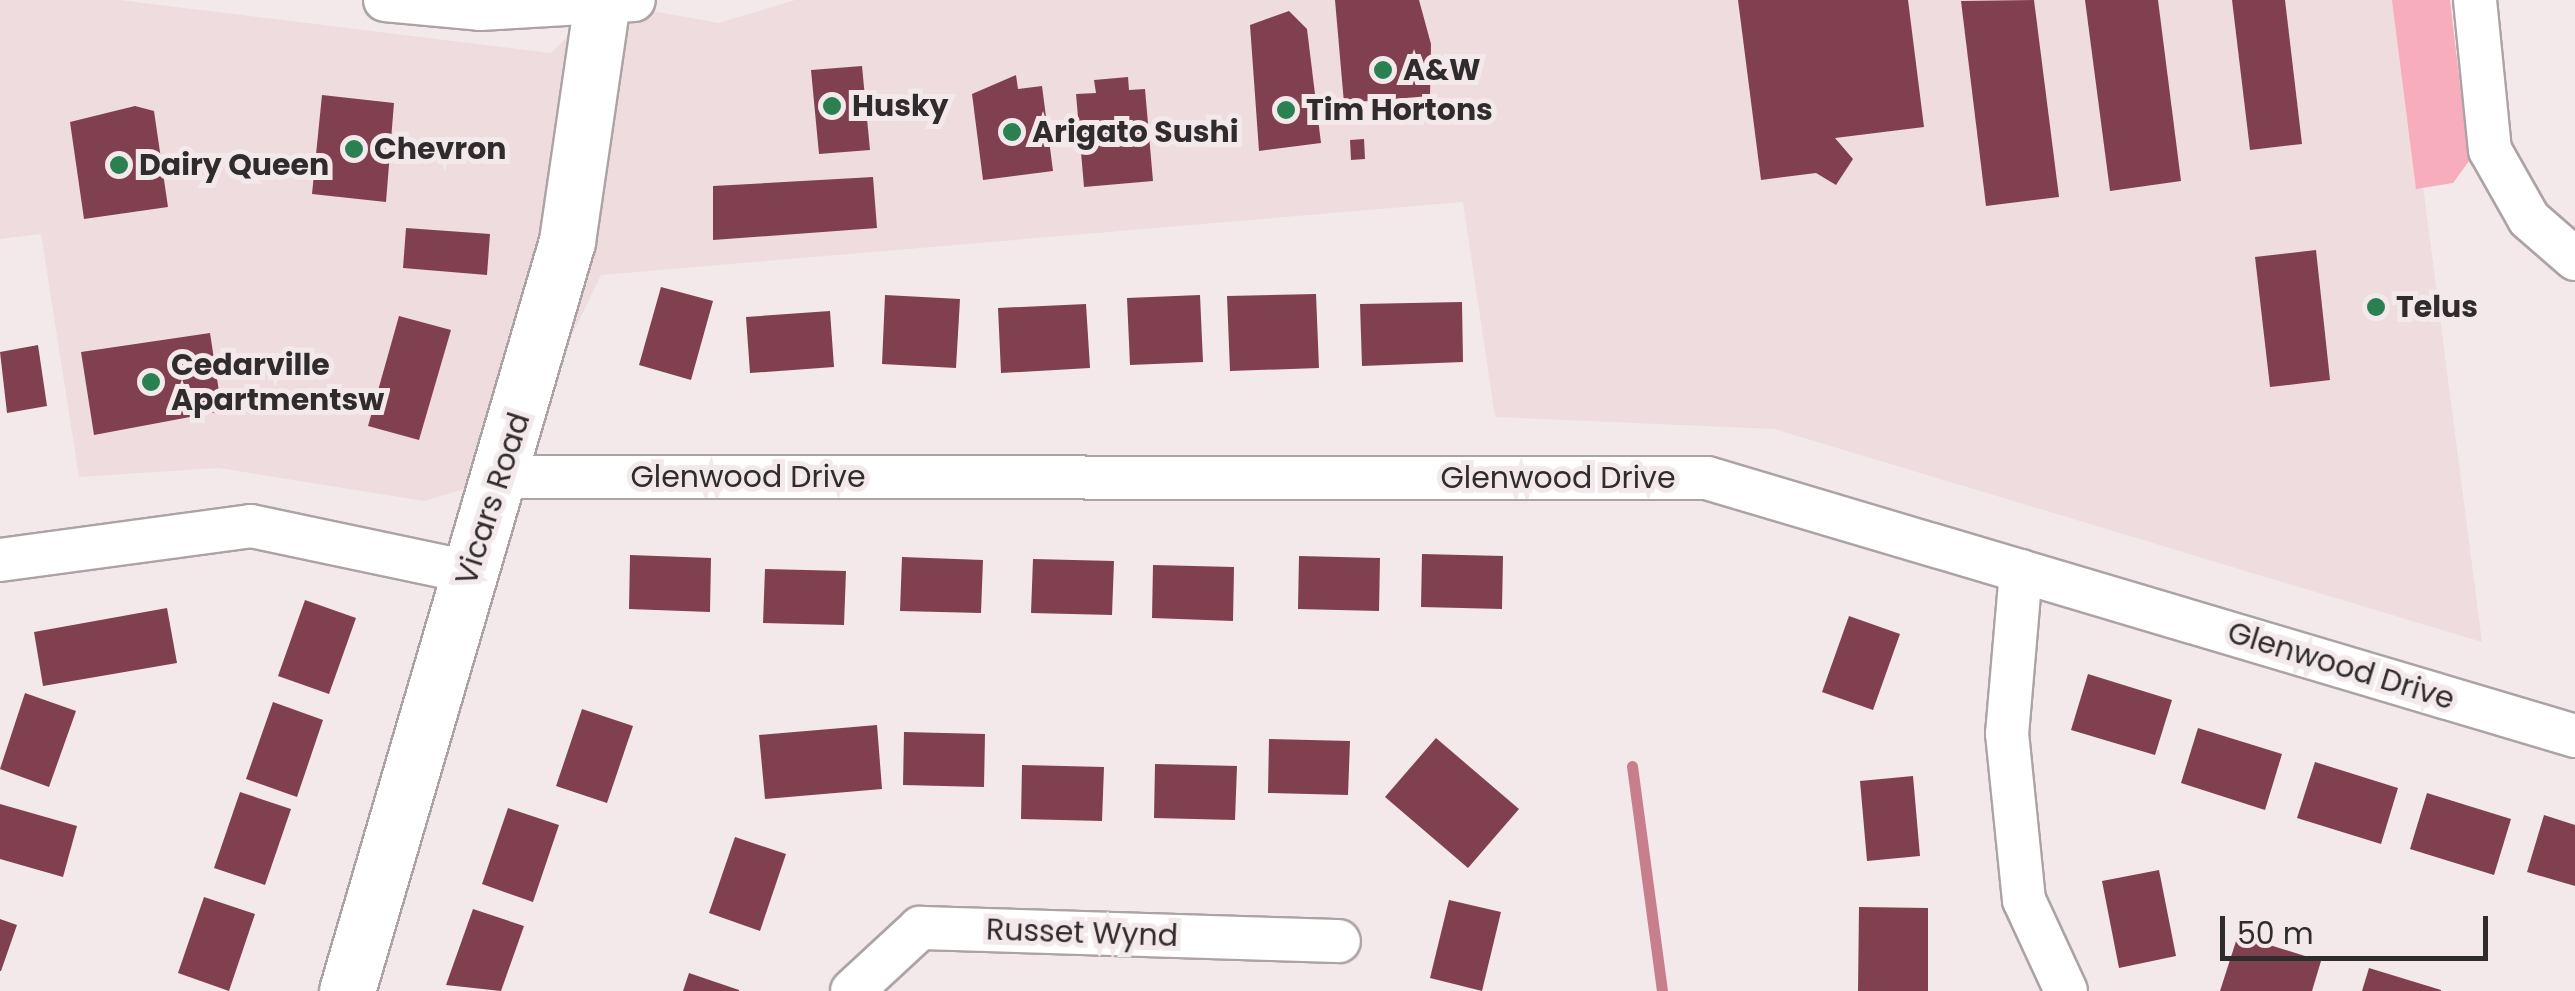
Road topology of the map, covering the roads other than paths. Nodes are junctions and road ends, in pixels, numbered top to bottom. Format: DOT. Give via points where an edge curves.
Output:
graph roads {
  1 [pos="385,0"];
  2 [pos="2475,0"];
  3 [pos="612,1"];
  4 [pos="2575,259"];
  5 [pos="504,477"];
  6 [pos="0,560"];
  7 [pos="2021,571"];
  8 [pos="470,572"];
  9 [pos="2575,736"];
  10 [pos="1339,940"];
  11 [pos="347,991"];
  12 [pos="852,991"];
  13 [pos="2066,991"];
  1 -- 3 [label="street" via="480,9"];
  2 -- 4 [label="street" via="2490,150 2528,219"];
  3 -- 5 [label="street, Vicars Road" via="582,179"];
  5 -- 7 [label="street, Glenwood Drive" via="1707,478"];
  5 -- 8 [label="street, Vicars Road"];
  6 -- 8 [label="street" via="251,526"];
  7 -- 9 [label="street, Glenwood Drive"];
  7 -- 13 [label="street" via="2007,733 2024,900"];
  8 -- 11 [label="street, Vicars Road"];
  10 -- 12 [label="street, Russet Wynd" via="920,928"];
}
